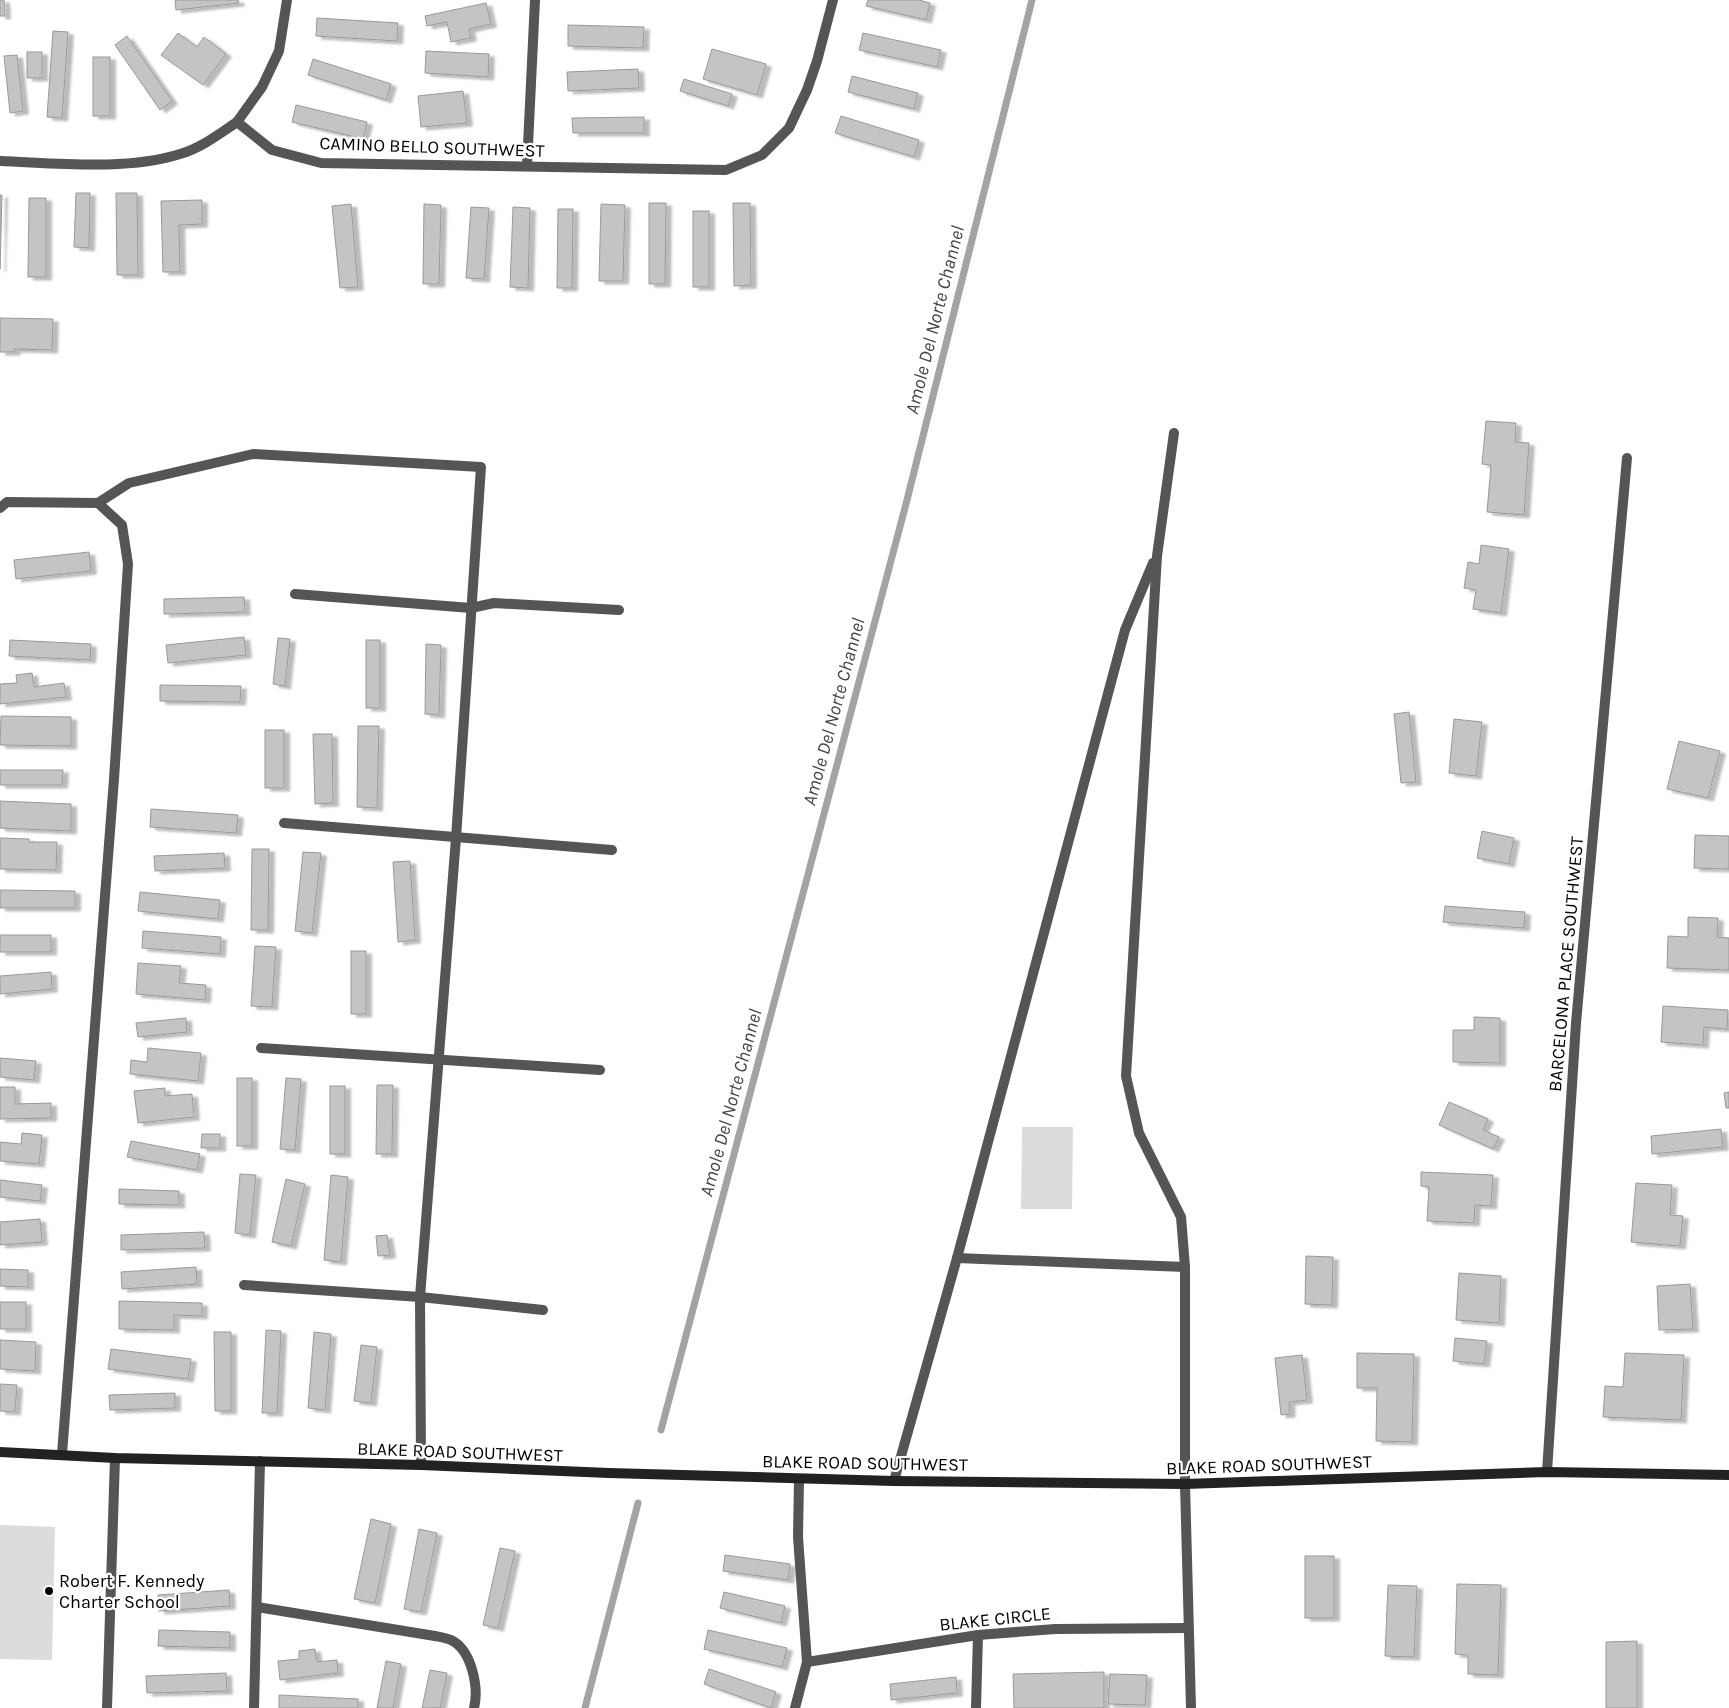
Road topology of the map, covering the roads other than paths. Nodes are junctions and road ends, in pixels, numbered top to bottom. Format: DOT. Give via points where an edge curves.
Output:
graph roads {
  1 [pos="287,0"];
  2 [pos="535,0"];
  3 [pos="832,0"];
  4 [pos="237,122"];
  5 [pos="0,161"];
  6 [pos="527,166"];
  7 [pos="1174,433"];
  8 [pos="1627,458"];
  9 [pos="98,503"];
  10 [pos="0,508"];
  11 [pos="1157,556"];
  12 [pos="295,594"];
  13 [pos="471,608"];
  14 [pos="619,610"];
  15 [pos="284,823"];
  16 [pos="456,838"];
  17 [pos="612,850"];
  18 [pos="261,1048"];
  19 [pos="439,1060"];
  20 [pos="600,1070"];
  21 [pos="957,1258"];
  22 [pos="1185,1267"];
  23 [pos="244,1285"];
  24 [pos="420,1297"];
  25 [pos="543,1310"];
  26 [pos="0,1452"];
  27 [pos="62,1454"];
  28 [pos="115,1458"];
  29 [pos="260,1461"];
  30 [pos="421,1465"];
  31 [pos="1547,1472"];
  32 [pos="1729,1475"];
  33 [pos="799,1479"];
  34 [pos="894,1481"];
  35 [pos="1185,1484"];
  36 [pos="257,1607"];
  37 [pos="1188,1628"];
  38 [pos="978,1635"];
  39 [pos="807,1662"];
  40 [pos="107,1708"];
  41 [pos="254,1708"];
  42 [pos="474,1708"];
  43 [pos="795,1708"];
  44 [pos="976,1708"];
  45 [pos="1191,1708"];
  1 -- 4 [label="street" via="279,51 262,87"];
  2 -- 6 [label="street"];
  3 -- 6 [label="street, CAMINO BELLO SOUTHWEST" via="807,90 789,128 762,155 726,170"];
  4 -- 5 [label="street" via="180,154 141,162"];
  4 -- 6 [label="street, CAMINO BELLO SOUTHWEST" via="272,150 321,163"];
  7 -- 11 [label="street"];
  8 -- 31 [label="street, BARCELONA PLACE SOUTHWEST" via="1576,1023"];
  9 -- 10 [label="street" via="7,502"];
  9 -- 13 [label="street" via="129,483 253,454 482,467"];
  9 -- 27 [label="street" via="122,525 128,564"];
  11 -- 21 [label="street" via="1125,630"];
  11 -- 22 [label="street" via="1126,1076 1138,1133 1181,1217"];
  12 -- 13 [label="street"];
  13 -- 14 [label="street" via="494,603"];
  13 -- 16 [label="street"];
  15 -- 16 [label="street"];
  16 -- 17 [label="street"];
  16 -- 19 [label="street"];
  18 -- 19 [label="street"];
  19 -- 20 [label="street"];
  19 -- 24 [label="street"];
  21 -- 22 [label="street"];
  21 -- 34 [label="street"];
  22 -- 35 [label="street"];
  23 -- 24 [label="street"];
  24 -- 25 [label="street"];
  24 -- 30 [label="street"];
  26 -- 27 [label="main road, BLAKE ROAD SOUTHWEST"];
  27 -- 28 [label="main road, BLAKE ROAD SOUTHWEST"];
  28 -- 29 [label="main road, BLAKE ROAD SOUTHWEST"];
  28 -- 40 [label="street"];
  29 -- 30 [label="main road, BLAKE ROAD SOUTHWEST"];
  29 -- 36 [label="street"];
  30 -- 33 [label="main road, BLAKE ROAD SOUTHWEST"];
  31 -- 32 [label="main road, BLAKE ROAD SOUTHWEST"];
  31 -- 35 [label="main road, BLAKE ROAD SOUTHWEST"];
  33 -- 34 [label="main road, BLAKE ROAD SOUTHWEST"];
  33 -- 39 [label="street" via="798,1537"];
  34 -- 35 [label="main road, BLAKE ROAD SOUTHWEST"];
  35 -- 37 [label="street"];
  36 -- 41 [label="street"];
  36 -- 42 [label="street" via="452,1640 465,1653 472,1669"];
  37 -- 38 [label="street, BLAKE CIRCLE" via="1055,1629"];
  37 -- 45 [label="street"];
  38 -- 39 [label="street, BLAKE CIRCLE"];
  38 -- 44 [label="street"];
  39 -- 43 [label="street"];
}
